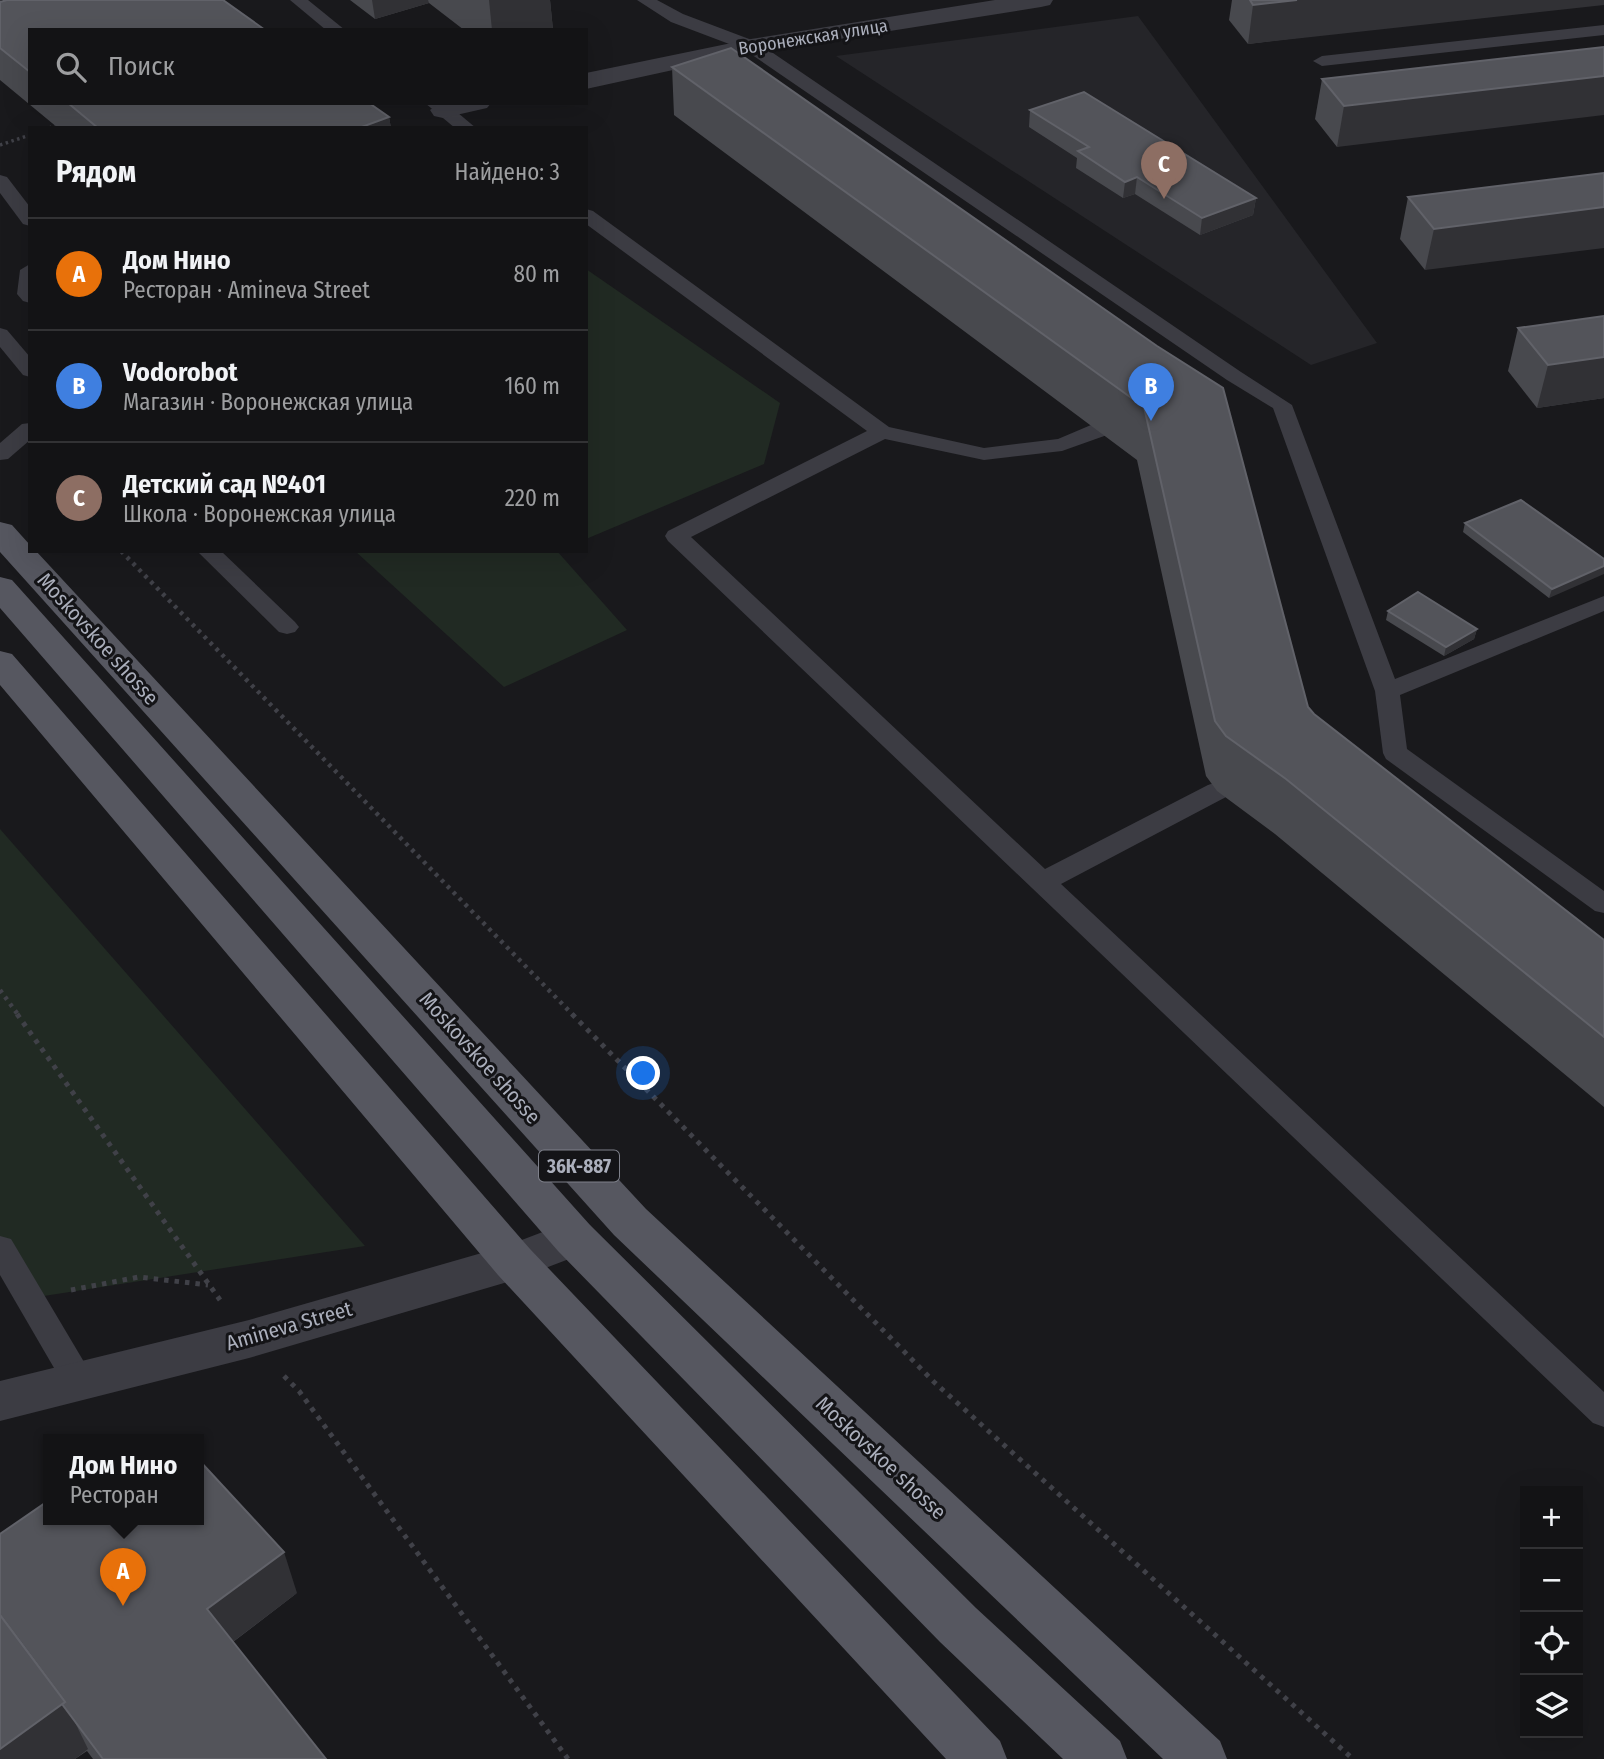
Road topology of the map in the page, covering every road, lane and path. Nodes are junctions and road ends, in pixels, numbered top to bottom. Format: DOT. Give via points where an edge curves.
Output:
graph roads {
  1 [pos="298,0"];
  2 [pos="645,0"];
  3 [pos="1041,0"];
  4 [pos="334,28"];
  5 [pos="1604,30"];
  6 [pos="751,46"];
  7 [pos="1322,61"];
  8 [pos="588,80"];
  9 [pos="458,105"];
  10 [pos="439,107"];
  11 [pos="464,126"];
  12 [pos="28,136"];
  13 [pos="0,145"];
  14 [pos="0,181"];
  15 [pos="588,216"];
  16 [pos="28,217"];
  17 [pos="0,334"];
  18 [pos="28,369"];
  19 [pos="1234,376"];
  20 [pos="1210,385"];
  21 [pos="1099,430"];
  22 [pos="28,431"];
  23 [pos="882,432"];
  24 [pos="0,454"];
  25 [pos="0,532"];
  26 [pos="123,553"];
  27 [pos="210,553"];
  28 [pos="0,587"];
  29 [pos="1604,603"];
  30 [pos="287,627"];
  31 [pos="0,662"];
  32 [pos="1387,691"];
  33 [pos="1395,753"];
  34 [pos="1368,757"];
  35 [pos="1217,791"];
  36 [pos="1041,883"];
  37 [pos="1604,904"];
  38 [pos="0,990"];
  39 [pos="574,1238"];
  40 [pos="0,1248"];
  41 [pos="514,1262"];
  42 [pos="31,1298"];
  43 [pos="248,1339"];
  44 [pos="79,1382"];
  45 [pos="0,1401"];
  46 [pos="1604,1413"];
  47 [pos="568,1759"];
  48 [pos="981,1759"];
  49 [pos="1101,1759"];
  50 [pos="1201,1759"];
  51 [pos="1353,1759"];
  1 -- 4 [label="lane"];
  2 -- 6 [label="lane" via="677,18"];
  3 -- 6 [label="street, Воронежская улица"];
  5 -- 7 [label="lane"];
  6 -- 8 [label="street, Воронежская улица"];
  6 -- 19 [label="lane"];
  9 -- 10 [label="street"];
  10 -- 11 [label="lane"];
  12 -- 13 [label="path"];
  14 -- 16 [label="lane"];
  15 -- 23 [label="lane"];
  17 -- 18 [label="lane"];
  19 -- 20 [label="lane"];
  19 -- 32 [label="lane" via="1282,405"];
  21 -- 23 [label="lane" via="1062,445 984,454"];
  22 -- 24 [label="lane"];
  23 -- 36 [label="lane" via="676,536"];
  25 -- 50 [label="main road, Moskovskoe shosse / 36К-887" via="631,1222"];
  26 -- 51 [label="path" via="934,1382"];
  27 -- 30 [label="lane"];
  28 -- 39 [label="main road, Moskovskoe shosse / 36К-887"];
  29 -- 32 [label="lane"];
  31 -- 41 [label="main road"];
  32 -- 33 [label="lane"];
  33 -- 34 [label="lane"];
  33 -- 37 [label="lane"];
  35 -- 36 [label="lane"];
  36 -- 46 [label="lane"];
  38 -- 42 [label="path" via="209,1285 139,1277"];
  39 -- 41 [label="street, Amineva Street"];
  39 -- 49 [label="main road, Moskovskoe shosse / 36К-887" via="957,1625"];
  40 -- 42 [label="lane"];
  41 -- 43 [label="street, Amineva Street"];
  41 -- 48 [label="main road"];
  42 -- 44 [label="lane"];
  43 -- 44 [label="street, Amineva Street"];
  43 -- 47 [label="path" via="299,1391"];
  44 -- 45 [label="street, Amineva Street"];
}
